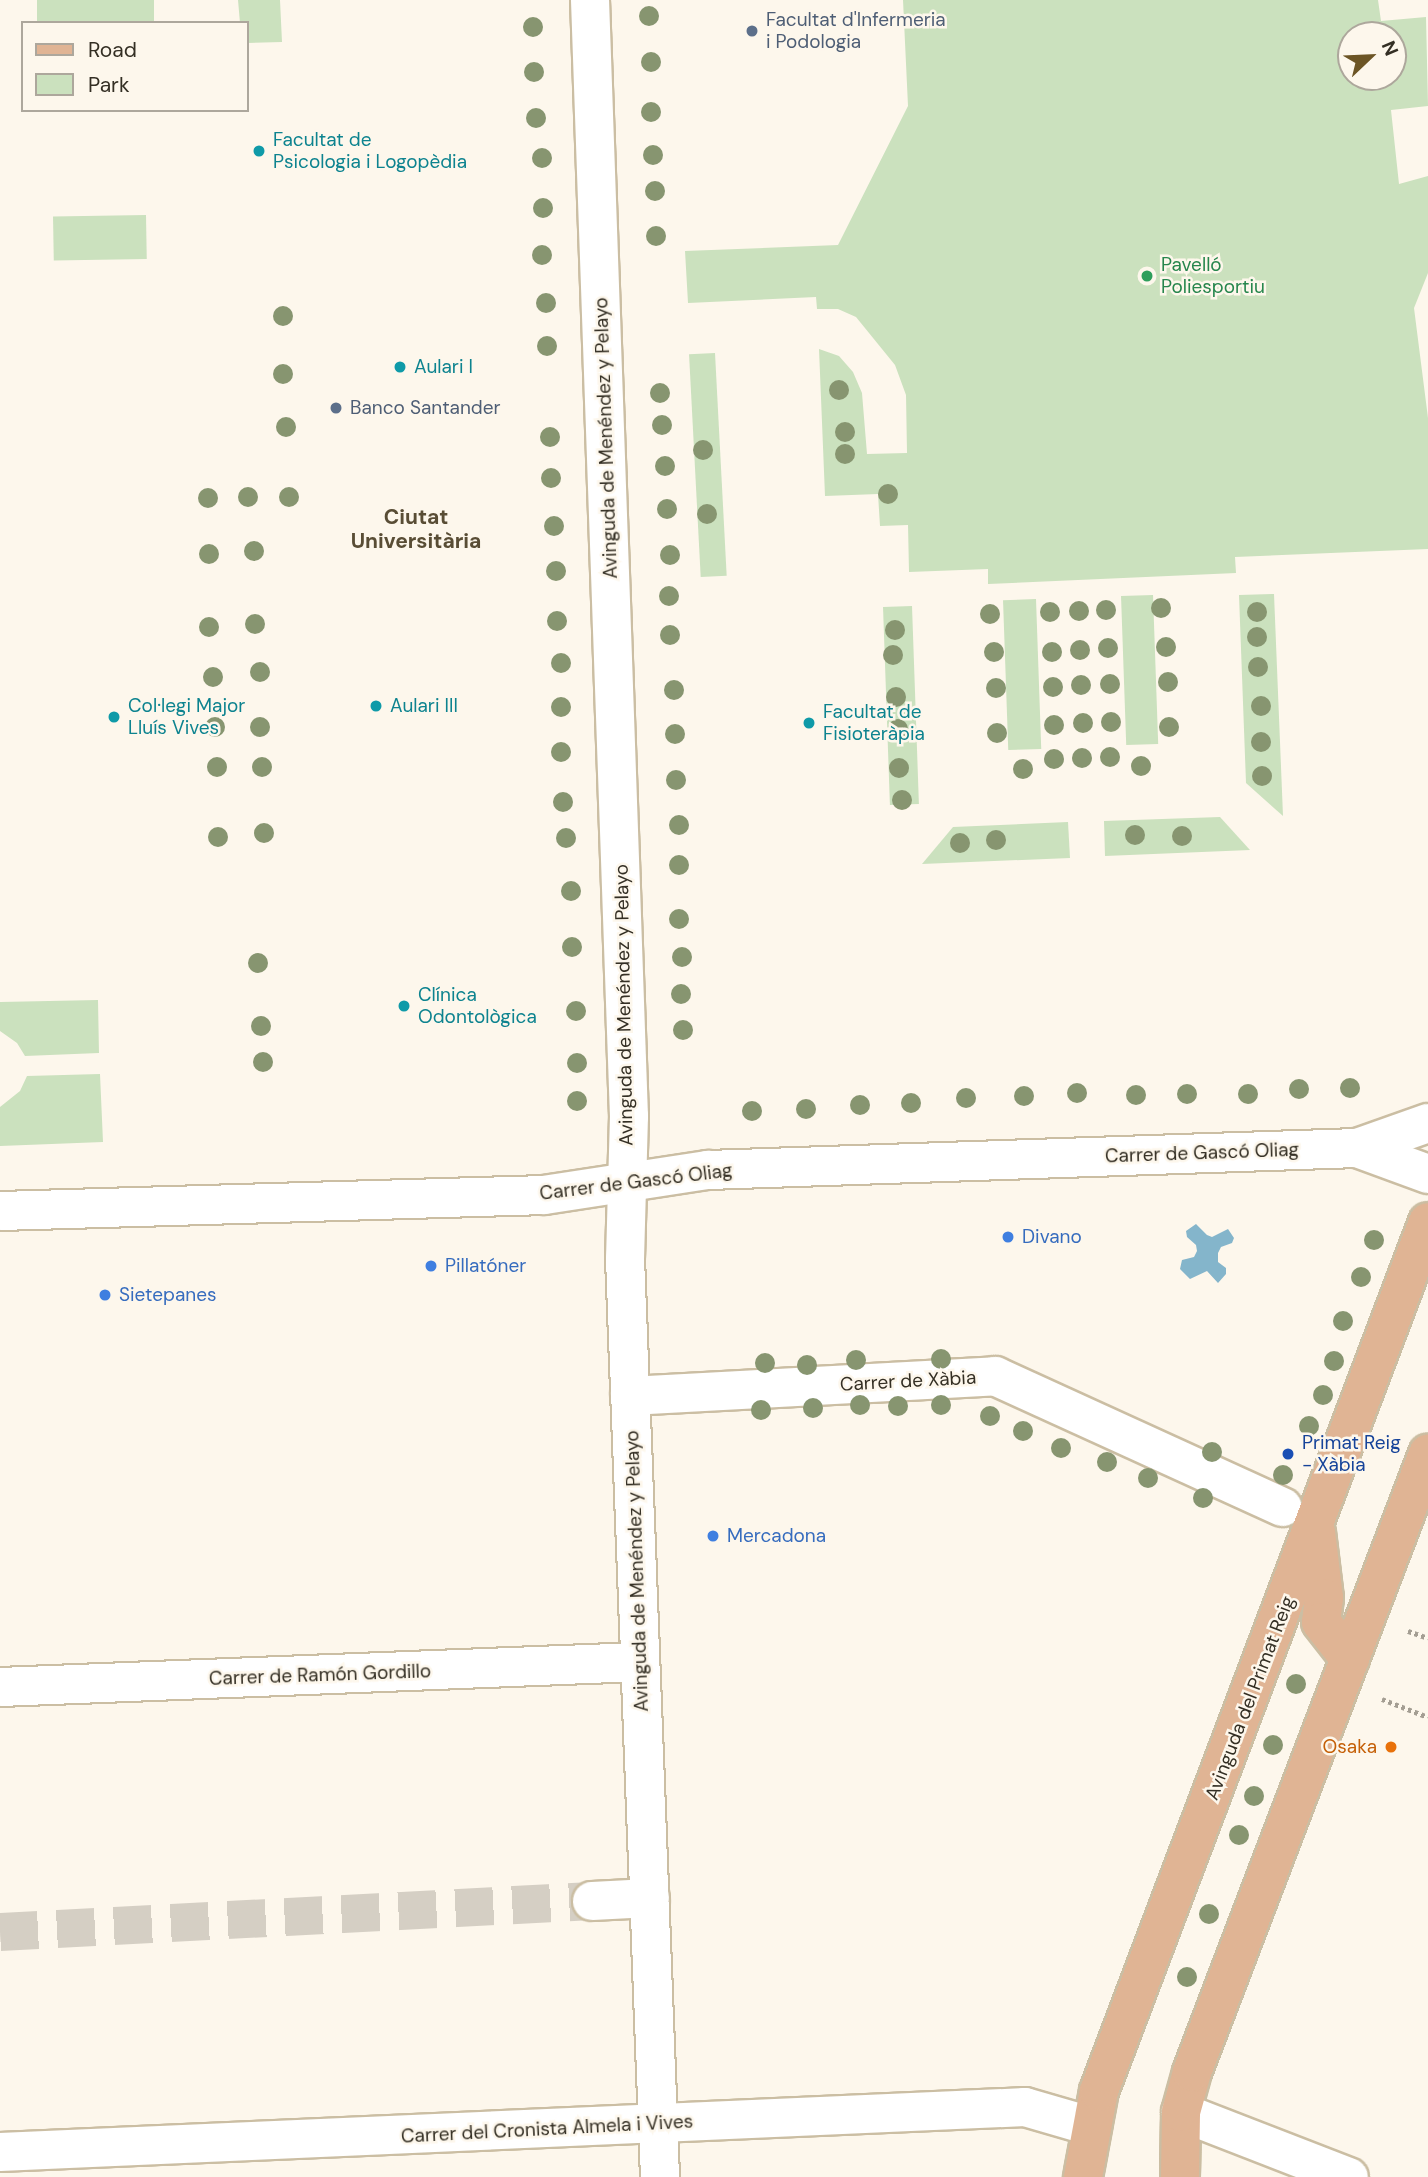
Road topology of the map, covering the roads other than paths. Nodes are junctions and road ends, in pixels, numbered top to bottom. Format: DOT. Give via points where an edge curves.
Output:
graph roads {
  1 [pos="590,0"];
  2 [pos="1428,1123"];
  3 [pos="1356,1147"];
  4 [pos="1428,1174"];
  5 [pos="625,1181"];
  6 [pos="0,1211"];
  7 [pos="1428,1222"];
  8 [pos="630,1396"];
  9 [pos="1428,1454"];
  10 [pos="1283,1507"];
  11 [pos="1316,1526"];
  12 [pos="1350,1659"];
  13 [pos="640,1662"];
  14 [pos="0,1687"];
  15 [pos="650,1898"];
  16 [pos="592,1901"];
  17 [pos="1181,2112"];
  18 [pos="658,2125"];
  19 [pos="1091,2126"];
  20 [pos="0,2152"];
  21 [pos="660,2177"];
  22 [pos="1083,2177"];
  23 [pos="1180,2177"];
  24 [pos="1349,2177"];
  1 -- 5 [label="street, Avinguda de Menéndez y Pelayo" via="629,1116"];
  2 -- 3 [label="street, Carrer de Gascó Oliag"];
  3 -- 4 [label="street, Carrer de Gascó Oliag"];
  3 -- 5 [label="street, Carrer de Gascó Oliag" via="708,1170"];
  5 -- 6 [label="street, Carrer de Gascó Oliag" via="544,1195"];
  5 -- 8 [label="street, Avinguda de Menéndez y Pelayo"];
  7 -- 11 [label="main road, Avinguda del Primat Reig"];
  8 -- 10 [label="street, Carrer de Xàbia" via="995,1376"];
  8 -- 13 [label="street, Avinguda de Menéndez y Pelayo"];
  9 -- 12 [label="main road"];
  11 -- 12 [label="main road" via="1324,1598 1321,1622"];
  11 -- 19 [label="main road, Avinguda del Primat Reig" via="1099,2091"];
  12 -- 17 [label="main road" via="1192,2072"];
  13 -- 14 [label="street, Carrer de Ramón Gordillo"];
  13 -- 15 [label="street, Avinguda de Menéndez y Pelayo"];
  15 -- 16 [label="street"];
  15 -- 18 [label="street, Avinguda de Menéndez y Pelayo"];
  17 -- 23 [label="main road"];
  17 -- 24 [label="street"];
  18 -- 19 [label="street, Carrer del Cronista Almela i Vives" via="1025,2107"];
  18 -- 20 [label="street, Carrer del Cronista Almela i Vives"];
  18 -- 21 [label="street, Avinguda de Menéndez y Pelayo"];
  19 -- 22 [label="main road, Avinguda del Primat Reig"];
}
